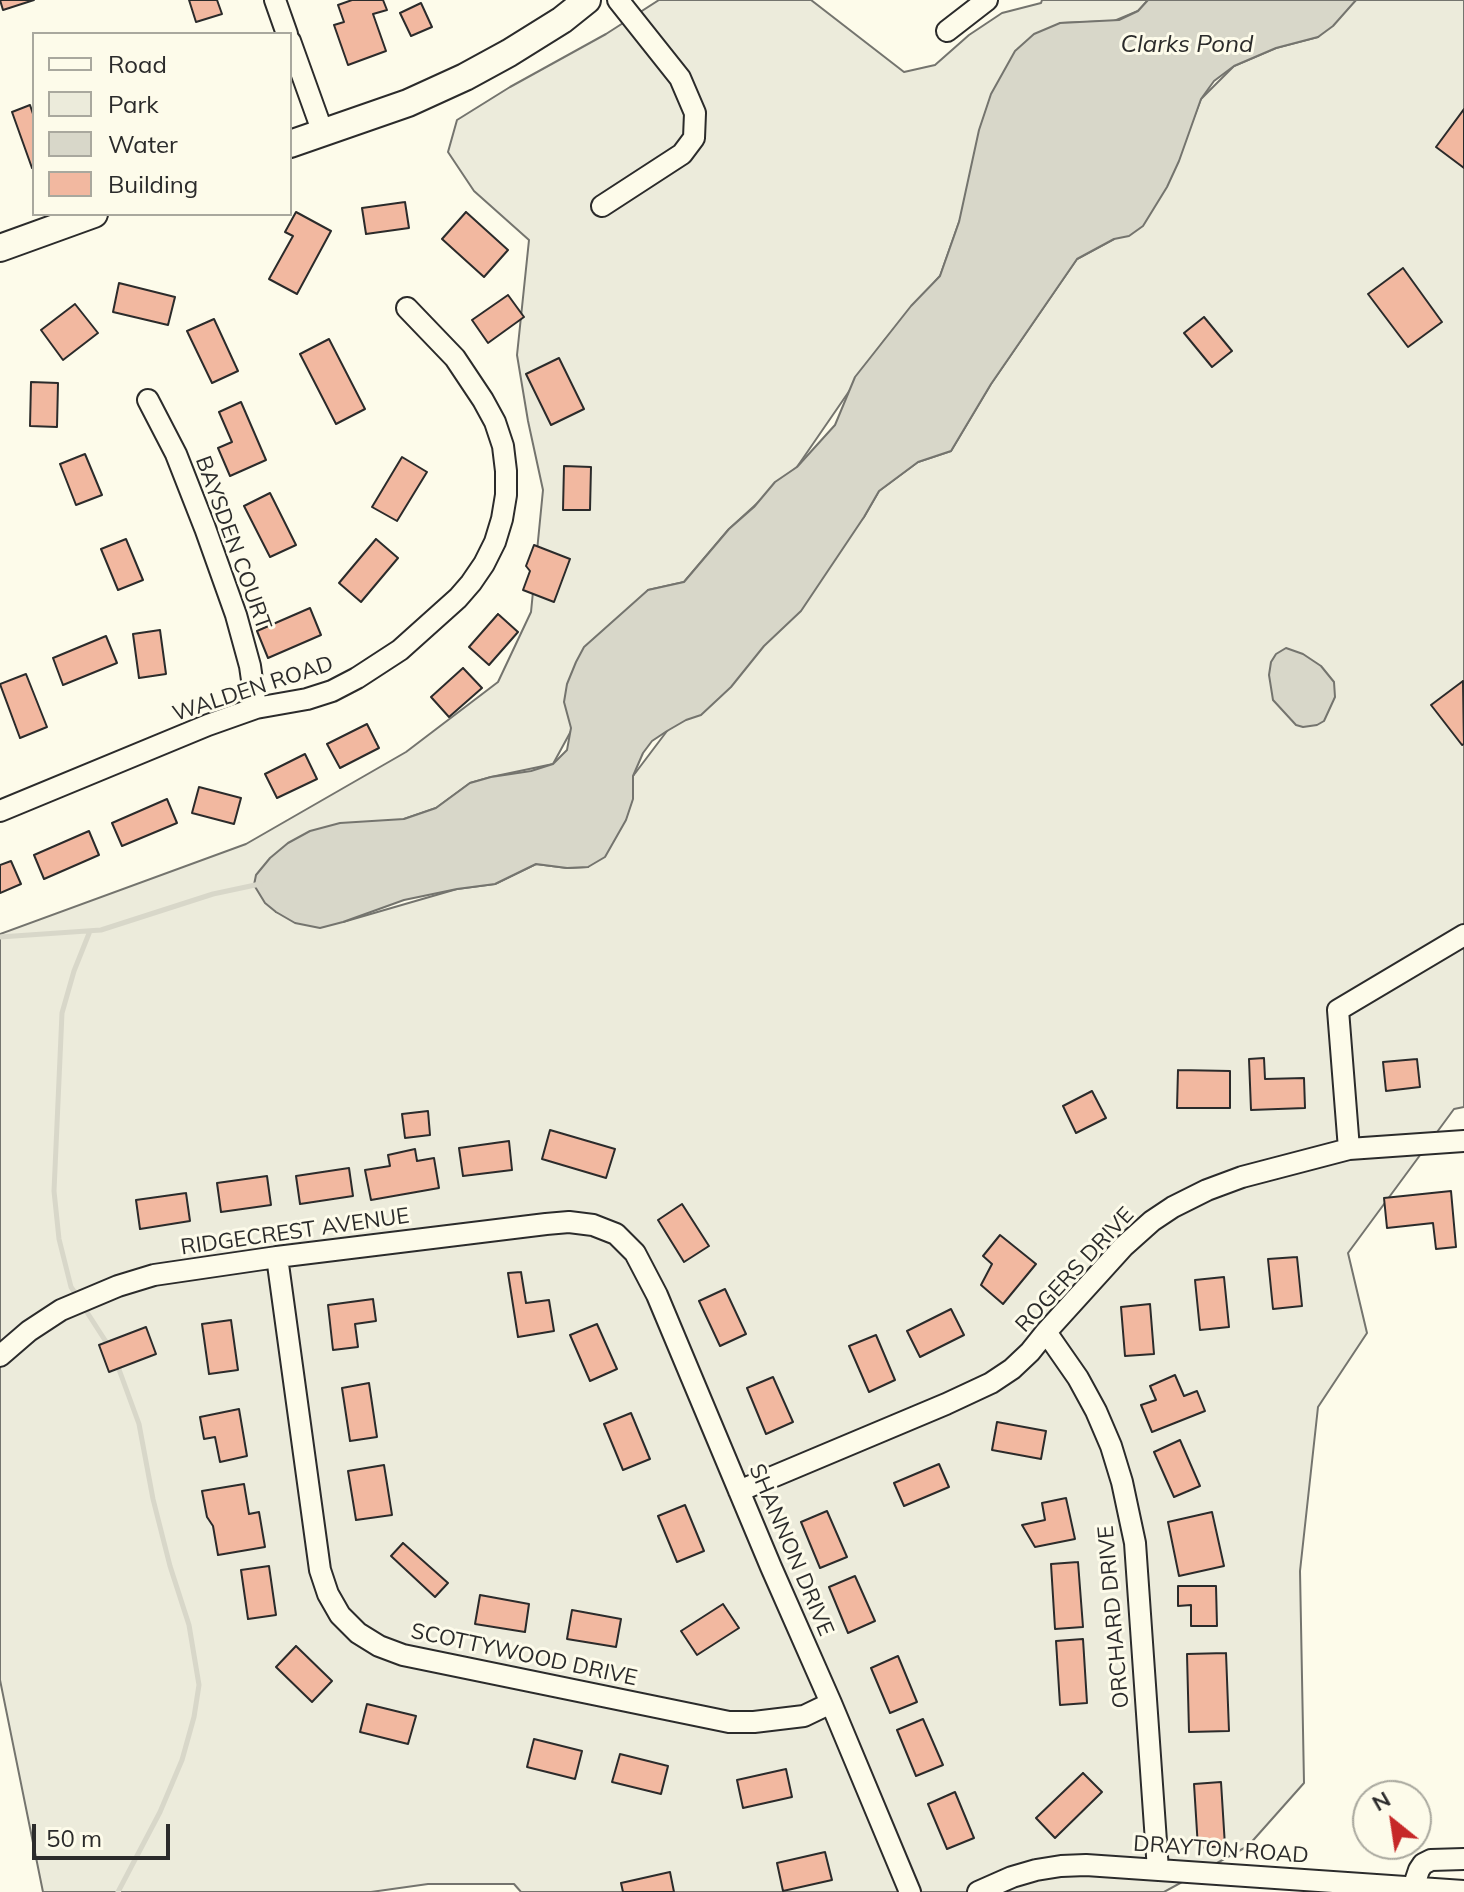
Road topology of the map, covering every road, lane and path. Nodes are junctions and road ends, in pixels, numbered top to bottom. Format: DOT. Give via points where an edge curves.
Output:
graph roads {
  1 [pos="275,0"];
  2 [pos="587,0"];
  3 [pos="618,0"];
  4 [pos="987,0"];
  5 [pos="947,31"];
  6 [pos="286,32"];
  7 [pos="292,47"];
  8 [pos="323,133"];
  9 [pos="292,143"];
  10 [pos="602,206"];
  11 [pos="88,216"];
  12 [pos="0,248"];
  13 [pos="407,308"];
  14 [pos="148,400"];
  15 [pos="256,708"];
  16 [pos="0,810"];
  17 [pos="1464,935"];
  18 [pos="1464,1141"];
  19 [pos="1349,1149"];
  20 [pos="616,1234"];
  21 [pos="277,1257"];
  22 [pos="1046,1332"];
  23 [pos="0,1356"];
  24 [pos="739,1491"];
  25 [pos="831,1703"];
  26 [pos="1464,1859"];
  27 [pos="1158,1870"];
  28 [pos="1413,1888"];
  29 [pos="1464,1891"];
  30 [pos="910,1892"];
  31 [pos="978,1892"];
  1 -- 6 [label="street"];
  2 -- 8 [label="main road" via="465,77"];
  3 -- 10 [label="street" via="680,78 695,113 694,138 682,154"];
  4 -- 5 [label="street"];
  7 -- 8 [label="street"];
  8 -- 9 [label="main road"];
  11 -- 12 [label="main road"];
  13 -- 15 [label="street, WALDEN ROAD" via="455,358 495,422 506,471 495,542 458,598 400,650 332,691"];
  14 -- 15 [label="street, BAYSDEN COURT" via="176,454 236,615"];
  15 -- 16 [label="street, WALDEN ROAD"];
  17 -- 19 [label="street" via="1338,1010"];
  18 -- 19 [label="street, ROGERS DRIVE"];
  19 -- 22 [label="street, ROGERS DRIVE" via="1242,1177 1173,1207 1124,1246"];
  20 -- 21 [label="street, RIDGECREST AVENUE" via="569,1222"];
  20 -- 24 [label="street, SHANNON DRIVE" via="635,1253 657,1295"];
  21 -- 23 [label="street, RIDGECREST AVENUE" via="154,1275 118,1286 61,1310"];
  21 -- 25 [label="street, SCOTTYWOOD DRIVE" via="320,1570 340,1615 358,1633 403,1655 729,1722 804,1716"];
  22 -- 24 [label="street, ROGERS DRIVE" via="1012,1369 991,1383"];
  22 -- 27 [label="street, ORCHARD DRIVE" via="1078,1378 1111,1446 1135,1543"];
  24 -- 25 [label="street, SHANNON DRIVE"];
  25 -- 30 [label="street, SHANNON DRIVE"];
  26 -- 28 [label="street" via="1423,1864"];
  27 -- 28 [label="street, DRAYTON ROAD"];
  27 -- 31 [label="street, DRAYTON ROAD" via="1061,1866"];
  28 -- 29 [label="street, DRAYTON ROAD"];
}
